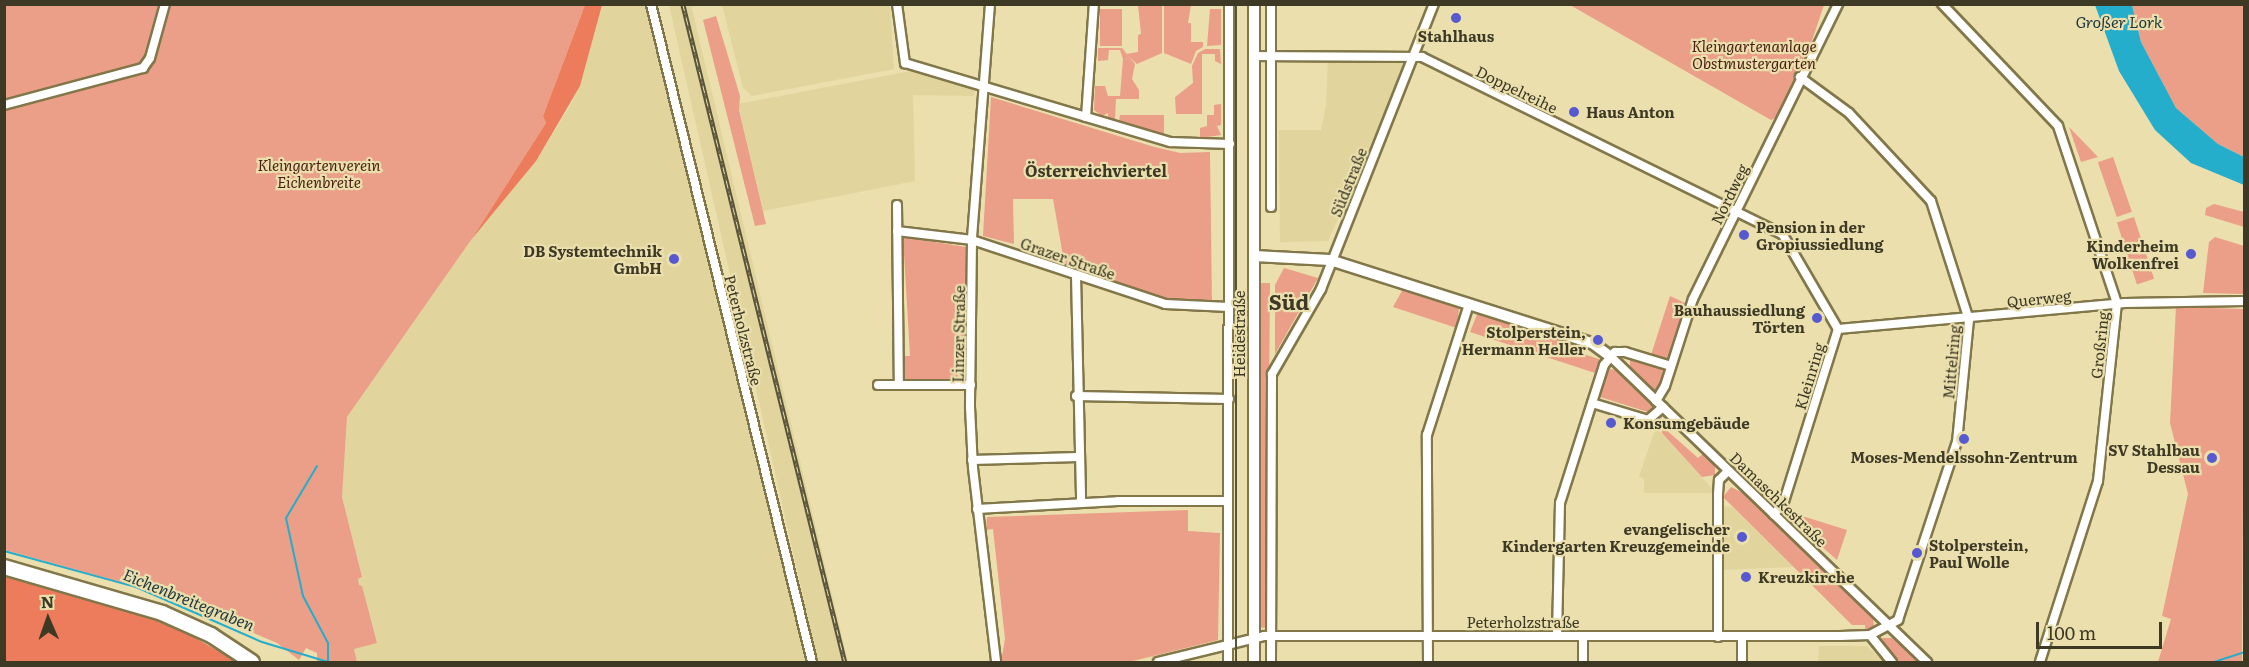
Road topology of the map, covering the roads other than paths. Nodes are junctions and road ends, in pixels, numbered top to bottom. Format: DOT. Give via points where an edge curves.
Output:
graph roads {
  1 [pos="165,4"];
  2 [pos="651,4"];
  3 [pos="897,4"];
  4 [pos="990,4"];
  5 [pos="1094,4"];
  6 [pos="1229,4"];
  7 [pos="1254,4"];
  8 [pos="1271,4"];
  9 [pos="1434,4"];
  10 [pos="1838,4"];
  11 [pos="1942,4"];
  12 [pos="1414,55"];
  13 [pos="1254,56"];
  14 [pos="1271,56"];
  15 [pos="1800,77"];
  16 [pos="984,86"];
  17 [pos="4,105"];
  18 [pos="1086,117"];
  19 [pos="1230,144"];
  20 [pos="897,205"];
  21 [pos="1271,207"];
  22 [pos="1735,212"];
  23 [pos="897,231"];
  24 [pos="972,240"];
  25 [pos="1254,256"];
  26 [pos="1330,260"];
  27 [pos="1076,276"];
  28 [pos="2244,301"];
  29 [pos="2117,303"];
  30 [pos="1469,304"];
  31 [pos="1229,308"];
  32 [pos="1969,320"];
  33 [pos="1838,329"];
  34 [pos="1610,356"];
  35 [pos="1671,366"];
  36 [pos="878,385"];
  37 [pos="899,385"];
  38 [pos="971,385"];
  39 [pos="1076,396"];
  40 [pos="1229,399"];
  41 [pos="1592,403"];
  42 [pos="1659,404"];
  43 [pos="1078,457"];
  44 [pos="972,460"];
  45 [pos="1728,471"];
  46 [pos="1228,501"];
  47 [pos="1080,503"];
  48 [pos="977,509"];
  49 [pos="1774,515"];
  50 [pos="4,567"];
  51 [pos="1890,627"];
  52 [pos="1428,635"];
  53 [pos="1557,635"];
  54 [pos="1870,635"];
  55 [pos="1272,636"];
  56 [pos="1583,636"];
  57 [pos="1254,637"];
  58 [pos="1718,637"];
  59 [pos="1742,637"];
  60 [pos="1228,644"];
  61 [pos="252,663"];
  62 [pos="812,663"];
  63 [pos="996,663"];
  64 [pos="1158,663"];
  65 [pos="1228,663"];
  66 [pos="1254,663"];
  67 [pos="1271,663"];
  68 [pos="1428,663"];
  69 [pos="1583,663"];
  70 [pos="1742,663"];
  71 [pos="1892,663"];
  72 [pos="1927,663"];
  73 [pos="2040,663"];
  1 -- 17 [label="street" via="150,58 143,68"];
  2 -- 62 [label="street, Peterholzstraße"];
  3 -- 16 [label="street" via="905,63"];
  4 -- 16 [label="street, Linzer Straße"];
  5 -- 18 [label="street"];
  6 -- 19 [label="street, Heidestraße"];
  7 -- 13 [label="street, Heidestraße"];
  8 -- 14 [label="street"];
  9 -- 12 [label="street, Südstraße"];
  10 -- 15 [label="street, Nordweg"];
  11 -- 29 [label="street, Großring" via="2058,126"];
  12 -- 14 [label="street"];
  12 -- 22 [label="street, Doppelreihe"];
  12 -- 26 [label="street, Südstraße"];
  13 -- 14 [label="street"];
  13 -- 25 [label="street, Heidestraße"];
  14 -- 21 [label="street"];
  15 -- 22 [label="street, Nordweg"];
  15 -- 32 [label="street, Mittelring" via="1849,113 1931,201"];
  16 -- 18 [label="street"];
  16 -- 24 [label="street, Linzer Straße"];
  18 -- 19 [label="street" via="1170,142"];
  19 -- 31 [label="street, Heidestraße"];
  20 -- 23 [label="street"];
  22 -- 33 [label="street, Kleinring" via="1783,235"];
  22 -- 35 [label="street, Nordweg" via="1693,299"];
  23 -- 24 [label="street, Grazer Straße"];
  23 -- 37 [label="street"];
  24 -- 27 [label="street, Grazer Straße"];
  24 -- 38 [label="street, Linzer Straße"];
  25 -- 26 [label="street, Damaschkestraße"];
  25 -- 57 [label="street, Heidestraße"];
  26 -- 30 [label="street, Damaschkestraße"];
  26 -- 55 [label="street, Südstraße" via="1321,289 1276,364 1272,380"];
  27 -- 31 [label="street, Grazer Straße" via="1165,304"];
  27 -- 39 [label="street"];
  28 -- 29 [label="street, Querweg"];
  29 -- 32 [label="street, Querweg"];
  29 -- 73 [label="street, Großring" via="2098,481"];
  30 -- 34 [label="street, Damaschkestraße" via="1592,343"];
  30 -- 52 [label="street" via="1427,435"];
  31 -- 40 [label="street, Heidestraße"];
  32 -- 33 [label="street, Querweg"];
  32 -- 51 [label="street, Mittelring" via="1957,442 1901,615"];
  33 -- 49 [label="street, Kleinring" via="1784,501"];
  34 -- 35 [label="street" via="1625,352"];
  34 -- 41 [label="street"];
  34 -- 42 [label="street, Damaschkestraße"];
  35 -- 42 [label="street, Nordweg"];
  36 -- 37 [label="street"];
  37 -- 38 [label="street"];
  38 -- 44 [label="street, Linzer Straße"];
  39 -- 40 [label="street, Heidestraße"];
  39 -- 43 [label="street"];
  40 -- 46 [label="street, Heidestraße"];
  41 -- 42 [label="street" via="1648,420"];
  41 -- 53 [label="street" via="1560,503"];
  42 -- 45 [label="street, Damaschkestraße"];
  43 -- 44 [label="street"];
  43 -- 47 [label="street"];
  44 -- 48 [label="street, Linzer Straße"];
  45 -- 49 [label="street, Damaschkestraße"];
  45 -- 58 [label="street" via="1719,480 1718,494"];
  46 -- 47 [label="street"];
  46 -- 60 [label="street, Heidestraße"];
  47 -- 48 [label="street"];
  48 -- 63 [label="street, Linzer Straße"];
  49 -- 51 [label="street, Damaschkestraße"];
  50 -- 61 [label="main road" via="162,613 211,635"];
  51 -- 54 [label="street, Peterholzstraße"];
  51 -- 72 [label="street, Damaschkestraße"];
  52 -- 53 [label="street, Peterholzstraße"];
  52 -- 55 [label="street, Peterholzstraße"];
  52 -- 68 [label="street"];
  53 -- 56 [label="street, Peterholzstraße"];
  54 -- 59 [label="street, Peterholzstraße"];
  54 -- 71 [label="street"];
  55 -- 57 [label="street, Peterholzstraße"];
  55 -- 67 [label="street"];
  56 -- 58 [label="street, Peterholzstraße"];
  56 -- 69 [label="street"];
  57 -- 60 [label="street, Peterholzstraße"];
  57 -- 66 [label="street, Heidestraße"];
  58 -- 59 [label="street, Peterholzstraße"];
  59 -- 70 [label="street"];
  60 -- 64 [label="street, Peterholzstraße"];
  60 -- 65 [label="street, Heidestraße"];
}
